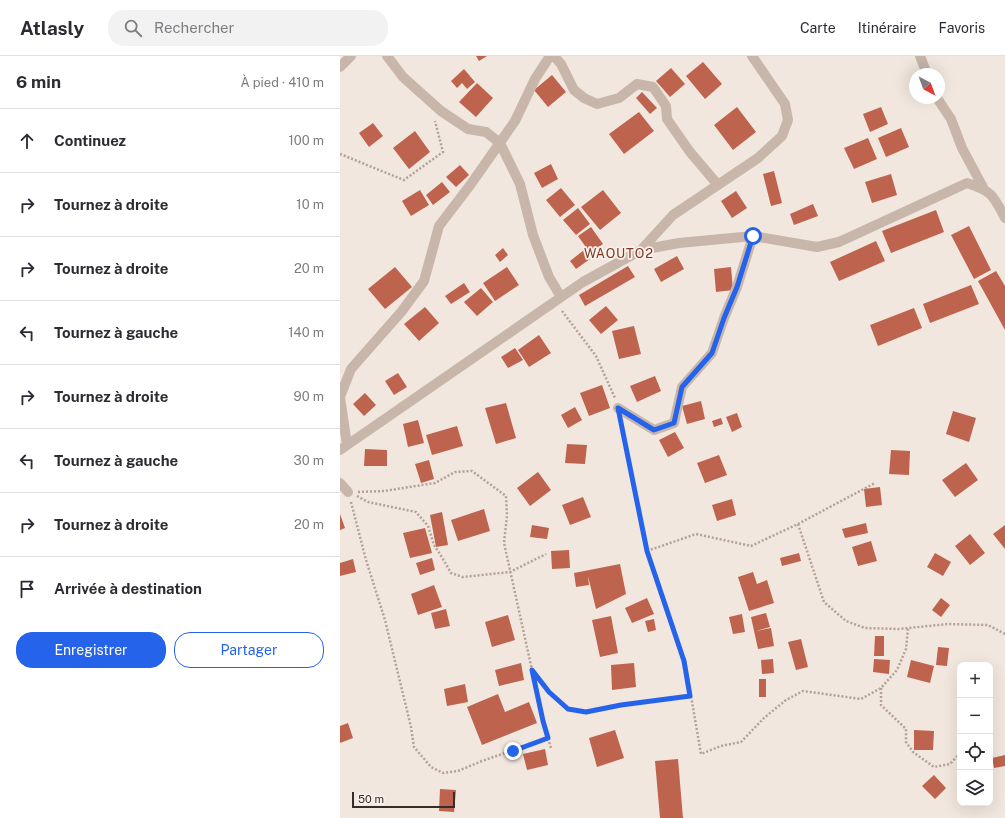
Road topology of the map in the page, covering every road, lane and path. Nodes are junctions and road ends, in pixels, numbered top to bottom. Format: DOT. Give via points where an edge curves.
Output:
graph roads {
  1 [pos="351,56"];
  2 [pos="387,56"];
  3 [pos="550,56"];
  4 [pos="554,56"];
  5 [pos="752,56"];
  6 [pos="920,56"];
  7 [pos="340,67"];
  8 [pos="925,68"];
  9 [pos="941,104"];
  10 [pos="434,119"];
  11 [pos="500,143"];
  12 [pos="340,154"];
  13 [pos="718,185"];
  14 [pos="984,189"];
  15 [pos="1005,218"];
  16 [pos="753,236"];
  17 [pos="641,250"];
  18 [pos="558,299"];
  19 [pos="618,408"];
  20 [pos="343,448"];
  21 [pos="340,482"];
  22 [pos="875,483"];
  23 [pos="348,492"];
  24 [pos="798,524"];
  25 [pos="647,551"];
  26 [pos="546,554"];
  27 [pos="510,572"];
  28 [pos="908,628"];
  29 [pos="1005,634"];
  30 [pos="532,670"];
  31 [pos="881,688"];
  32 [pos="690,696"];
  33 [pos="548,738"];
  34 [pos="551,748"];
  35 [pos="957,756"];
  1 -- 7 [label="street"];
  2 -- 11 [label="street" via="403,77 441,111 468,129 486,132"];
  3 -- 11 [label="street" via="535,79 515,121"];
  4 -- 13 [label="street" via="574,90 597,104 619,98 637,84 653,87 666,106 667,119"];
  5 -- 13 [label="street" via="785,104 788,120 782,136 758,158"];
  6 -- 8 [label="street"];
  9 -- 14 [label="street" via="951,119 962,148"];
  10 -- 12 [label="path" via="443,152 404,180"];
  11 -- 18 [label="street" via="520,184 533,236"];
  11 -- 20 [label="street" via="439,226 424,281 402,311 351,369 340,397"];
  13 -- 17 [label="street" via="673,215"];
  14 -- 15 [label="street" via="996,200"];
  14 -- 16 [label="street" via="967,183 839,242 817,247"];
  16 -- 17 [label="street" via="679,243"];
  16 -- 19 [label="street" via="712,353 682,387 674,423 654,430"];
  17 -- 18 [label="street"];
  18 -- 19 [label="path" via="596,356"];
  18 -- 20 [label="street"];
  19 -- 25 [label="path"];
  21 -- 23 [label="street"];
  22 -- 24 [label="path"];
  23 -- 27 [label="path" via="368,502 416,512 428,526 434,545 451,573 463,577"];
  23 -- 27 [label="path" via="384,491 435,483 455,472 472,471 506,496 504,543"];
  23 -- 33 [label="path" via="385,620 414,747 431,767 443,773 458,771"];
  24 -- 25 [label="path" via="751,546 696,534"];
  24 -- 28 [label="path" via="824,602 846,621 865,628"];
  25 -- 32 [label="path" via="684,661"];
  26 -- 27 [label="path"];
  27 -- 30 [label="path"];
  28 -- 29 [label="path" via="948,624 988,625"];
  28 -- 31 [label="path" via="906,649 897,670"];
  30 -- 32 [label="path" via="549,692 568,709 586,712"];
  30 -- 33 [label="path"];
  31 -- 32 [label="path" via="861,699 803,691 786,700 764,718 741,742 701,754"];
  31 -- 35 [label="path" via="881,705 906,729 906,742 913,752 934,767 950,764"];
  33 -- 34 [label="path"];
}
